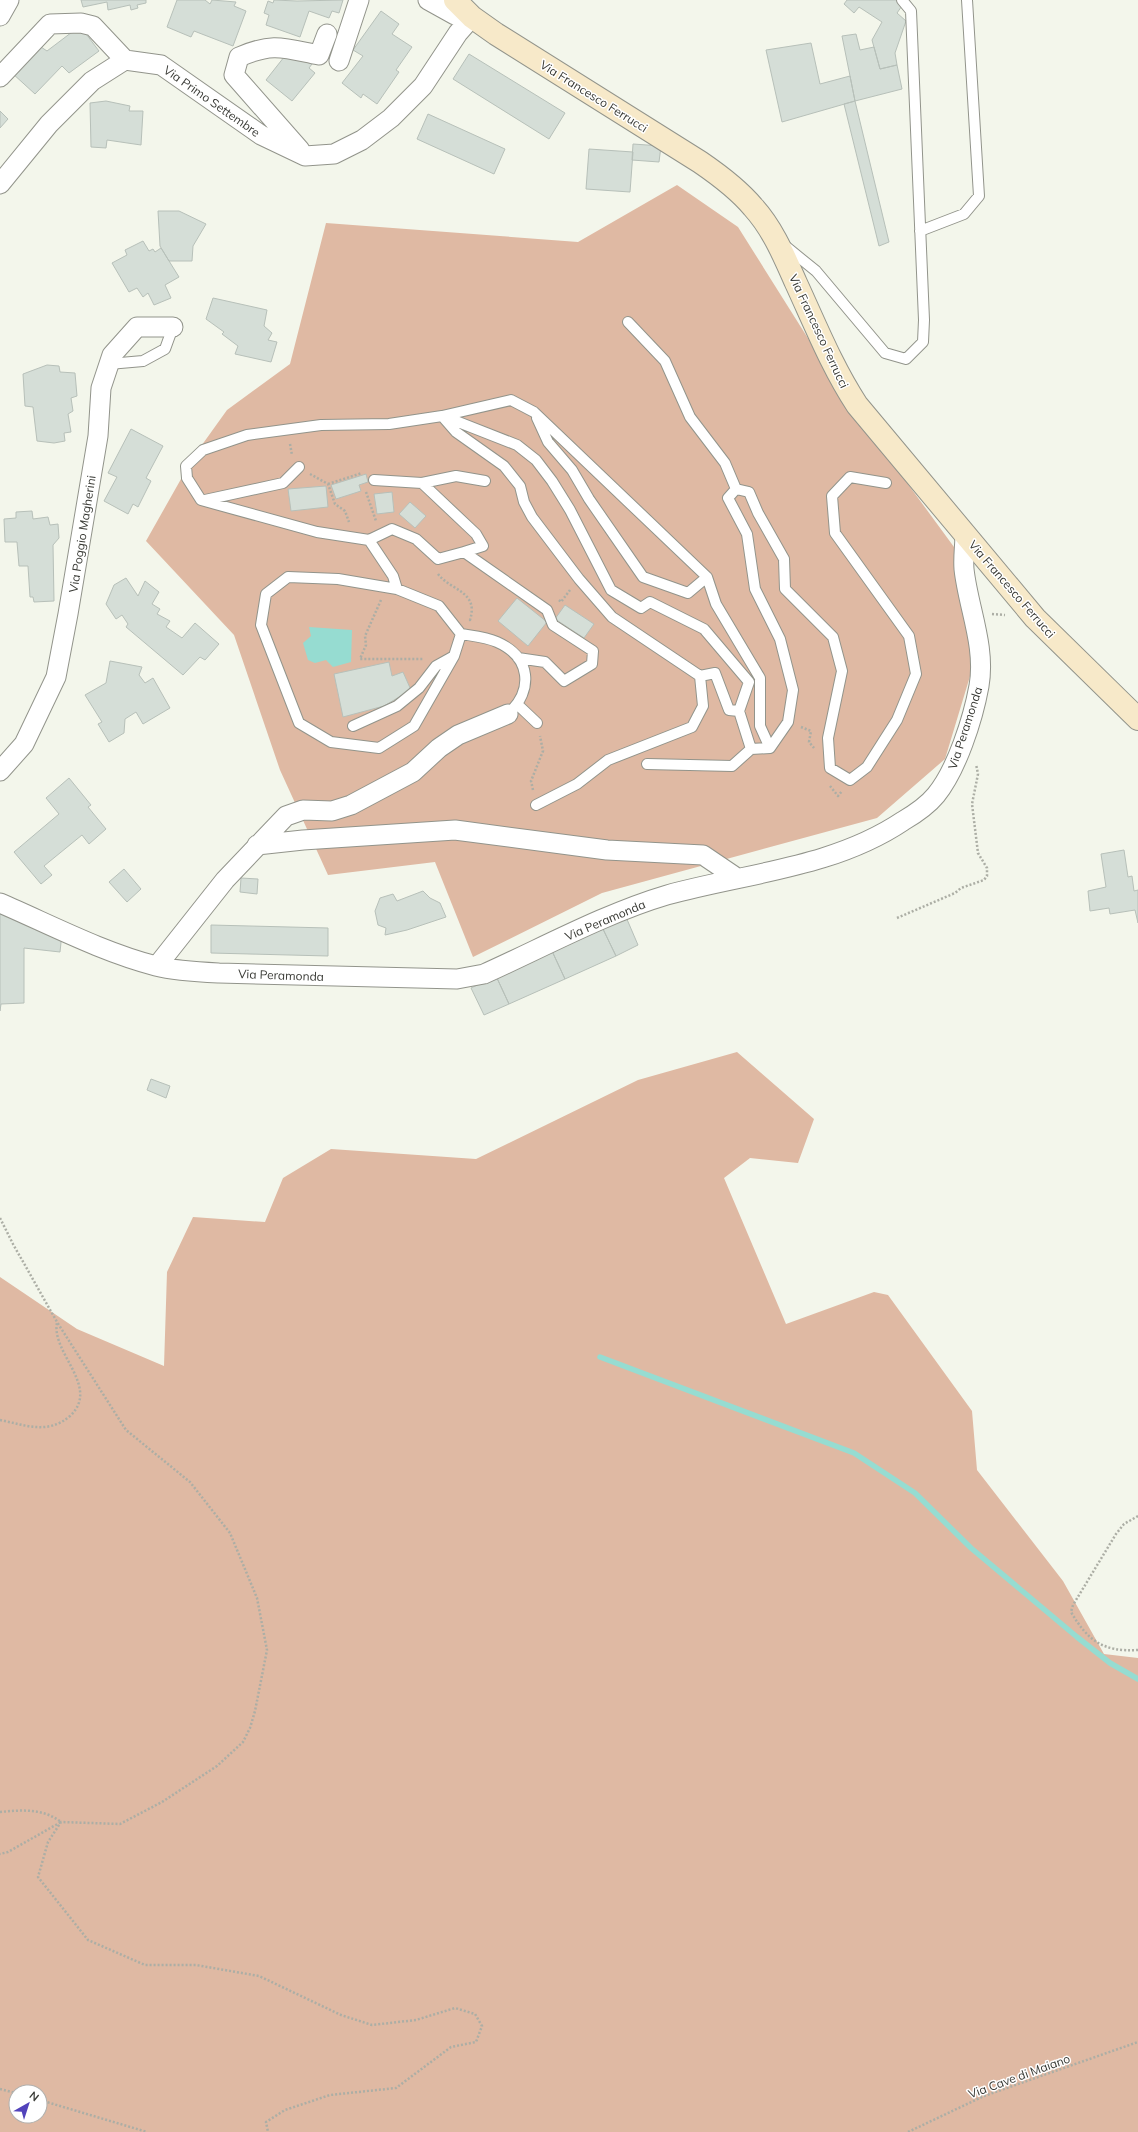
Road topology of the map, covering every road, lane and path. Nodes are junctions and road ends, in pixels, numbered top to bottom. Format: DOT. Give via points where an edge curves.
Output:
graph roads {
  1 [pos="359,0"];
  2 [pos="428,0"];
  3 [pos="455,0"];
  4 [pos="902,0"];
  5 [pos="967,0"];
  6 [pos="472,16"];
  7 [pos="327,34"];
  8 [pos="125,60"];
  9 [pos="339,61"];
  10 [pos="0,77"];
  11 [pos="305,156"];
  12 [pos="0,184"];
  13 [pos="920,231"];
  14 [pos="773,236"];
  15 [pos="628,322"];
  16 [pos="173,327"];
  17 [pos="109,364"];
  18 [pos="534,412"];
  19 [pos="442,416"];
  20 [pos="299,467"];
  21 [pos="356,474"];
  22 [pos="374,480"];
  23 [pos="485,481"];
  24 [pos="422,483"];
  25 [pos="886,483"];
  26 [pos="736,489"];
  27 [pos="365,490"];
  28 [pos="203,500"];
  29 [pos="380,534"];
  30 [pos="965,534"];
  31 [pos="356,538"];
  32 [pos="369,540"];
  33 [pos="464,552"];
  34 [pos="438,559"];
  35 [pos="707,577"];
  36 [pos="579,579"];
  37 [pos="386,587"];
  38 [pos="397,589"];
  39 [pos="554,597"];
  40 [pos="1031,614"];
  41 [pos="470,620"];
  42 [pos="975,624"];
  43 [pos="461,634"];
  44 [pos="454,656"];
  45 [pos="518,658"];
  46 [pos="445,662"];
  47 [pos="700,676"];
  48 [pos="513,709"];
  49 [pos="739,711"];
  50 [pos="1138,720"];
  51 [pos="537,723"];
  52 [pos="353,726"];
  53 [pos="962,744"];
  54 [pos="770,748"];
  55 [pos="751,749"];
  56 [pos="647,764"];
  57 [pos="0,771"];
  58 [pos="536,805"];
  59 [pos="257,845"];
  60 [pos="737,878"];
  61 [pos="0,903"];
  62 [pos="897,918"];
  63 [pos="157,966"];
  64 [pos="0,1218"];
  65 [pos="57,1322"];
  66 [pos="0,1420"];
  67 [pos="1138,1516"];
  68 [pos="1138,1650"];
  69 [pos="0,1812"];
  70 [pos="61,1822"];
  71 [pos="0,1854"];
  72 [pos="1138,2042"];
  73 [pos="48,2102"];
  74 [pos="147,2132"];
  75 [pos="268,2132"];
  76 [pos="908,2132"];
  1 -- 9 [label="street"];
  2 -- 6 [label="street" via="455,15"];
  3 -- 6 [label="main road, Via Francesco Ferrucci"];
  4 -- 13 [label="lane" via="910,11"];
  5 -- 13 [label="lane" via="979,196 964,214"];
  6 -- 11 [label="street, Via Primo Settembre" via="423,86 391,118 362,140 334,154"];
  6 -- 14 [label="main road, Via Francesco Ferrucci" via="496,34 722,177 754,207"];
  7 -- 11 [label="street, Via Primo Settembre" via="319,55 277,46 254,50 239,57 234,75"];
  8 -- 10 [label="street" via="93,26 81,23 50,24"];
  8 -- 11 [label="street, Via Primo Settembre" via="161,65 261,135"];
  8 -- 12 [label="street" via="92,81 48,124"];
  13 -- 14 [label="lane" via="923,342 906,359 885,353 816,271"];
  14 -- 30 [label="main road, Via Francesco Ferrucci" via="844,387"];
  15 -- 26 [label="lane" via="665,361 690,417 725,463"];
  16 -- 17 [label="lane" via="165,349 143,361"];
  16 -- 17 [label="street, Via Poggio Magherini" via="138,327 112,355"];
  17 -- 57 [label="street, Via Poggio Magherini" via="102,388 98,436 56,677 24,744"];
  18 -- 19 [label="lane" via="511,400"];
  18 -- 35 [label="lane"];
  18 -- 35 [label="lane" via="548,442 572,470 643,578 688,593"];
  19 -- 28 [label="lane" via="389,424 321,425 247,435 203,450 186,466 187,478"];
  19 -- 36 [label="lane" via="456,432 504,466 520,486 524,502 532,517"];
  19 -- 49 [label="lane" via="518,444 536,460 570,510 611,590 641,608 650,602 704,629 748,682"];
  20 -- 28 [label="lane" via="283,483"];
  21 -- 31 [label="path" via="328,484 335,504 345,510"];
  22 -- 24 [label="lane"];
  23 -- 24 [label="lane" via="456,476"];
  24 -- 33 [label="lane" via="476,534 483,546"];
  25 -- 26 [label="lane" via="850,477 832,496 835,533 909,636 916,674 897,720 867,767 850,780 830,768 828,738 842,671 833,637 785,589 784,559 758,514 749,492"];
  26 -- 54 [label="lane" via="728,498 747,534 755,589 780,638 793,690 788,722"];
  27 -- 29 [label="path"];
  28 -- 31 [label="lane" via="317,532"];
  29 -- 32 [label="lane"];
  29 -- 34 [label="lane" via="392,529 416,539"];
  30 -- 40 [label="main road, Via Francesco Ferrucci"];
  30 -- 42 [label="street, Via Peramonda" via="964,568"];
  31 -- 32 [label="lane"];
  32 -- 38 [label="lane" via="393,576"];
  33 -- 34 [label="lane"];
  33 -- 45 [label="lane" via="547,610 553,625 593,651 592,664 564,681 544,662"];
  34 -- 41 [label="path" via="438,575 469,598 473,610"];
  35 -- 54 [label="lane" via="716,604 760,678 760,726"];
  36 -- 39 [label="path" via="561,602"];
  36 -- 47 [label="lane" via="612,617"];
  37 -- 38 [label="lane"];
  37 -- 44 [label="lane" via="338,579 288,577 266,594 261,625 299,723 331,742 379,748 414,726"];
  37 -- 46 [label="path" via="365,636 366,645 360,659 417,658"];
  38 -- 43 [label="lane" via="439,606"];
  40 -- 42 [label="path" via="983,616"];
  40 -- 50 [label="main road, Via Francesco Ferrucci"];
  42 -- 53 [label="street, Via Peramonda" via="982,660 979,685"];
  43 -- 44 [label="lane"];
  43 -- 45 [label="lane" via="496,641"];
  44 -- 46 [label="lane"];
  45 -- 48 [label="lane" via="526,675 522,697"];
  46 -- 52 [label="lane" via="436,666 419,688 397,706"];
  47 -- 49 [label="lane" via="715,673 729,710"];
  47 -- 58 [label="lane" via="703,706 692,727 608,760 577,784"];
  48 -- 51 [label="lane"];
  48 -- 59 [label="street" via="458,735 439,748 413,772 351,805 332,811 293,812"];
  49 -- 55 [label="lane"];
  51 -- 58 [label="path" via="543,751 531,781"];
  53 -- 60 [label="street, Via Peramonda" via="948,778 935,795 920,810 893,828 868,842 842,851 804,863"];
  53 -- 62 [label="path" via="976,764 978,774 972,804 978,853 987,868 987,876 984,880"];
  54 -- 55 [label="lane"];
  55 -- 56 [label="lane" via="732,766"];
  59 -- 60 [label="street" via="455,830 607,850 703,855"];
  59 -- 63 [label="street" via="201,908"];
  60 -- 63 [label="street, Via Peramonda" via="644,902 472,978 219,973"];
  61 -- 63 [label="street, Via Peramonda" via="116,954"];
  64 -- 65 [label="path"];
  65 -- 66 [label="path" via="56,1330 60,1342 80,1388 78,1404 72,1414 55,1426 36,1427"];
  65 -- 70 [label="path" via="126,1430 190,1482 230,1533 257,1598 267,1650 250,1728 243,1742 217,1766 162,1802 120,1824"];
  67 -- 68 [label="path" via="1124,1524 1116,1534 1071,1612 1086,1635 1099,1644"];
  69 -- 70 [label="path" via="27,1810 54,1817"];
  70 -- 71 [label="path"];
  70 -- 75 [label="path" via="48,1842 38,1877 88,1940 145,1965 196,1965 259,1976 341,2015 372,2025 416,2020 455,2008 474,2014 482,2026 476,2042 451,2047 396,2088 330,2095 285,2110 266,2122"];
  72 -- 76 [label="path, Via Cave di Maiano" via="984,2096"];
  73 -- 74 [label="path"];
}
